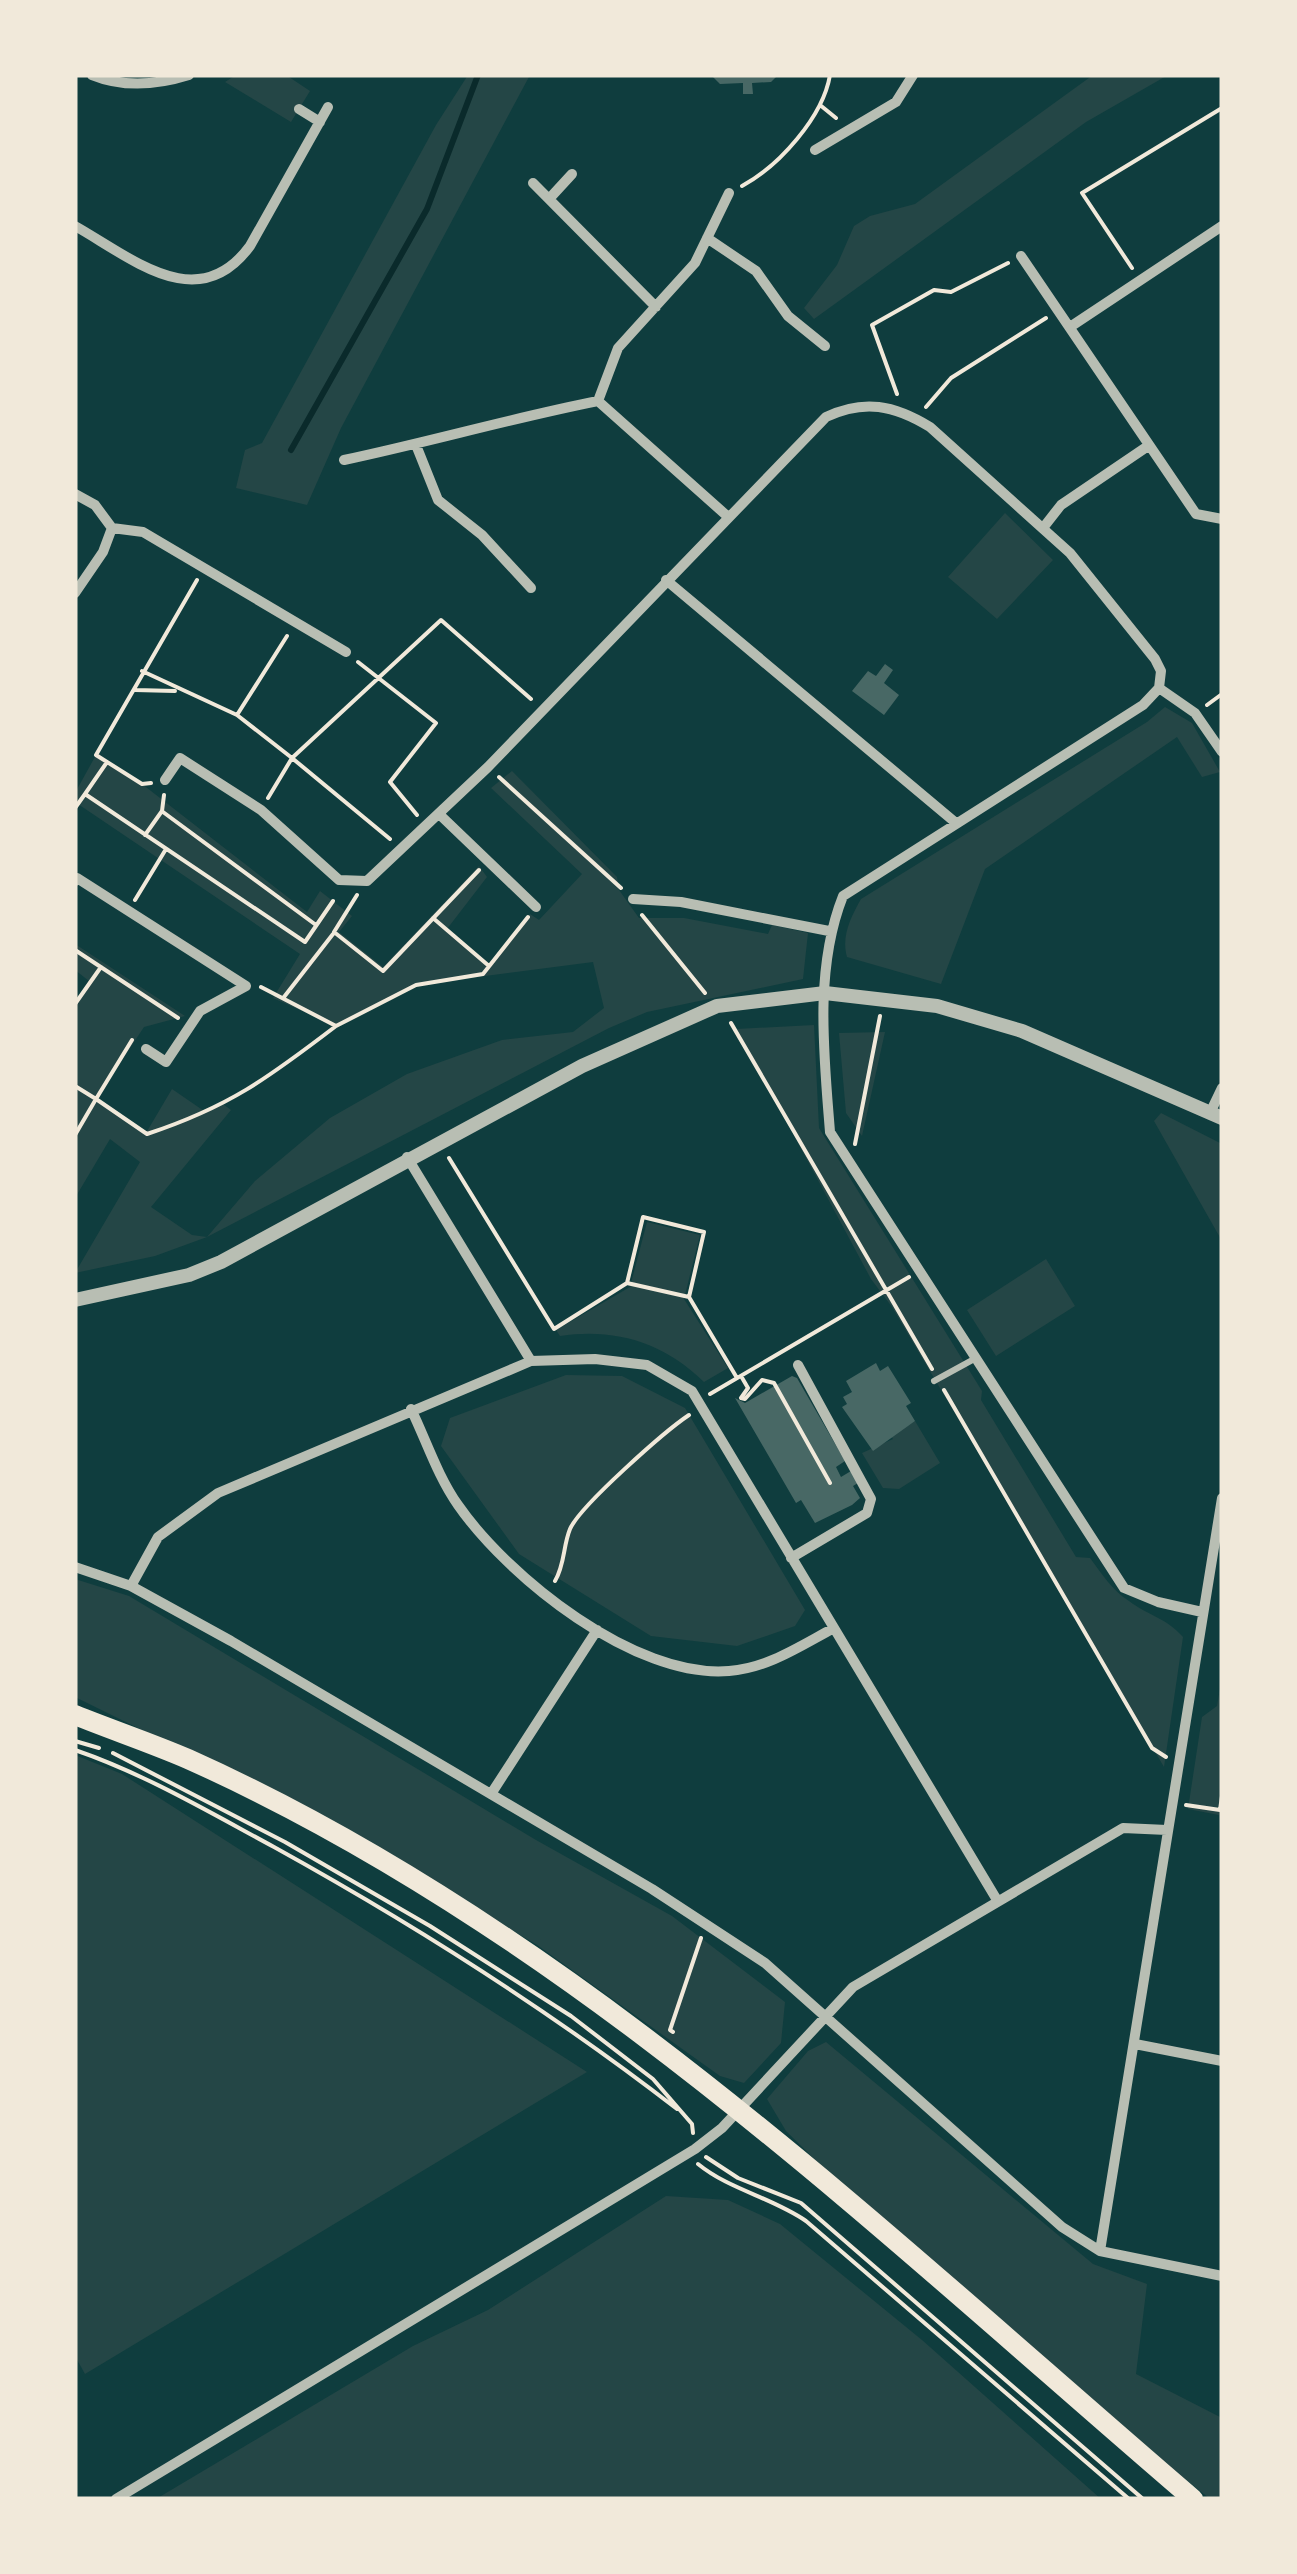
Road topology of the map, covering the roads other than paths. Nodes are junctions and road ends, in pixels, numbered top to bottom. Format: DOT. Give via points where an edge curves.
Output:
graph roads {
  1 [pos="92,75"];
  2 [pos="189,75"];
  3 [pos="913,75"];
  4 [pos="328,107"];
  5 [pos="299,109"];
  6 [pos="320,122"];
  7 [pos="815,150"];
  8 [pos="572,174"];
  9 [pos="533,183"];
  10 [pos="729,194"];
  11 [pos="550,199"];
  12 [pos="75,226"];
  13 [pos="1222,226"];
  14 [pos="707,238"];
  15 [pos="1021,256"];
  16 [pos="656,307"];
  17 [pos="1070,327"];
  18 [pos="825,346"];
  19 [pos="598,401"];
  20 [pos="416,445"];
  21 [pos="1148,446"];
  22 [pos="344,460"];
  23 [pos="75,494"];
  24 [pos="726,515"];
  25 [pos="1222,519"];
  26 [pos="112,528"];
  27 [pos="1042,528"];
  28 [pos="666,580"];
  29 [pos="531,588"];
  30 [pos="75,593"];
  31 [pos="346,652"];
  32 [pos="1159,688"];
  33 [pos="1222,752"];
  34 [pos="165,780"];
  35 [pos="439,814"];
  36 [pos="956,824"];
  37 [pos="75,881"];
  38 [pos="633,899"];
  39 [pos="536,907"];
  40 [pos="829,931"];
  41 [pos="825,993"];
  42 [pos="146,1049"];
  43 [pos="1222,1088"];
  44 [pos="1216,1116"];
  45 [pos="407,1157"];
  46 [pos="75,1300"];
  47 [pos="976,1358"];
  48 [pos="531,1361"];
  49 [pos="798,1365"];
  50 [pos="934,1381"];
  51 [pos="411,1409"];
  52 [pos="1222,1498"];
  53 [pos="791,1558"];
  54 [pos="75,1567"];
  55 [pos="131,1586"];
  56 [pos="1202,1612"];
  57 [pos="834,1628"];
  58 [pos="598,1630"];
  59 [pos="75,1716"];
  60 [pos="491,1794"];
  61 [pos="1167,1830"];
  62 [pos="997,1900"];
  63 [pos="826,2014"];
  64 [pos="1135,2044"];
  65 [pos="1222,2061"];
  66 [pos="738,2110"];
  67 [pos="1100,2251"];
  68 [pos="1222,2276"];
  69 [pos="116,2499"];
  70 [pos="1193,2499"];
  1 -- 2 [label="street" via="126,84"];
  3 -- 7 [label="street" via="896,102"];
  4 -- 6 [label="street"];
  5 -- 6 [label="street"];
  6 -- 12 [label="street" via="250,246 215,276 167,277"];
  8 -- 11 [label="street"];
  9 -- 11 [label="street"];
  10 -- 14 [label="street"];
  11 -- 16 [label="street"];
  13 -- 17 [label="street"];
  14 -- 16 [label="street" via="695,263"];
  14 -- 18 [label="street" via="756,271 788,316"];
  15 -- 17 [label="street"];
  16 -- 19 [label="street" via="618,348"];
  17 -- 21 [label="street"];
  19 -- 20 [label="street"];
  19 -- 24 [label="street"];
  20 -- 22 [label="street"];
  20 -- 29 [label="street" via="438,500"];
  21 -- 25 [label="street" via="1196,514"];
  21 -- 27 [label="street" via="1061,505"];
  23 -- 26 [label="street"];
  24 -- 27 [label="street" via="826,417 852,405 917,419"];
  24 -- 28 [label="street"];
  26 -- 30 [label="street"];
  26 -- 31 [label="street" via="143,532"];
  27 -- 32 [label="street" via="1155,659"];
  28 -- 35 [label="street"];
  28 -- 36 [label="street"];
  32 -- 33 [label="street" via="1195,714"];
  32 -- 36 [label="street"];
  34 -- 35 [label="street" via="180,758 261,810 340,880 362,881"];
  35 -- 39 [label="street"];
  36 -- 40 [label="street" via="844,896"];
  37 -- 42 [label="street" via="246,986 200,1011 166,1062"];
  38 -- 40 [label="street"];
  40 -- 41 [label="street"];
  41 -- 44 [label="street" via="951,1009 1022,1031"];
  41 -- 45 [label="street" via="717,1006 582,1066"];
  41 -- 47 [label="street" via="830,1132"];
  43 -- 44 [label="street"];
  45 -- 46 [label="street" via="205,1268"];
  45 -- 48 [label="street"];
  47 -- 50 [label="lane"];
  47 -- 56 [label="street" via="1124,1588"];
  48 -- 51 [label="street"];
  48 -- 53 [label="street" via="647,1365 692,1392"];
  49 -- 53 [label="street" via="871,1499 866,1513"];
  51 -- 55 [label="street" via="218,1493 158,1538"];
  51 -- 58 [label="street" via="465,1514 493,1551"];
  52 -- 56 [label="street"];
  53 -- 57 [label="street"];
  54 -- 55 [label="street"];
  55 -- 60 [label="street"];
  56 -- 61 [label="street"];
  57 -- 58 [label="street" via="773,1661 727,1671 668,1664"];
  57 -- 62 [label="street"];
  58 -- 60 [label="street"];
  59 -- 66 [label="highway" via="188,1759 343,1840 506,1938"];
  60 -- 63 [label="street" via="766,1963"];
  61 -- 62 [label="street" via="1123,1828"];
  61 -- 64 [label="street"];
  62 -- 63 [label="street" via="853,1986"];
  63 -- 66 [label="street"];
  63 -- 67 [label="street" via="1062,2227"];
  64 -- 65 [label="street"];
  64 -- 67 [label="street"];
  66 -- 69 [label="street" via="691,2151"];
  66 -- 70 [label="highway"];
  67 -- 68 [label="street"];
}
